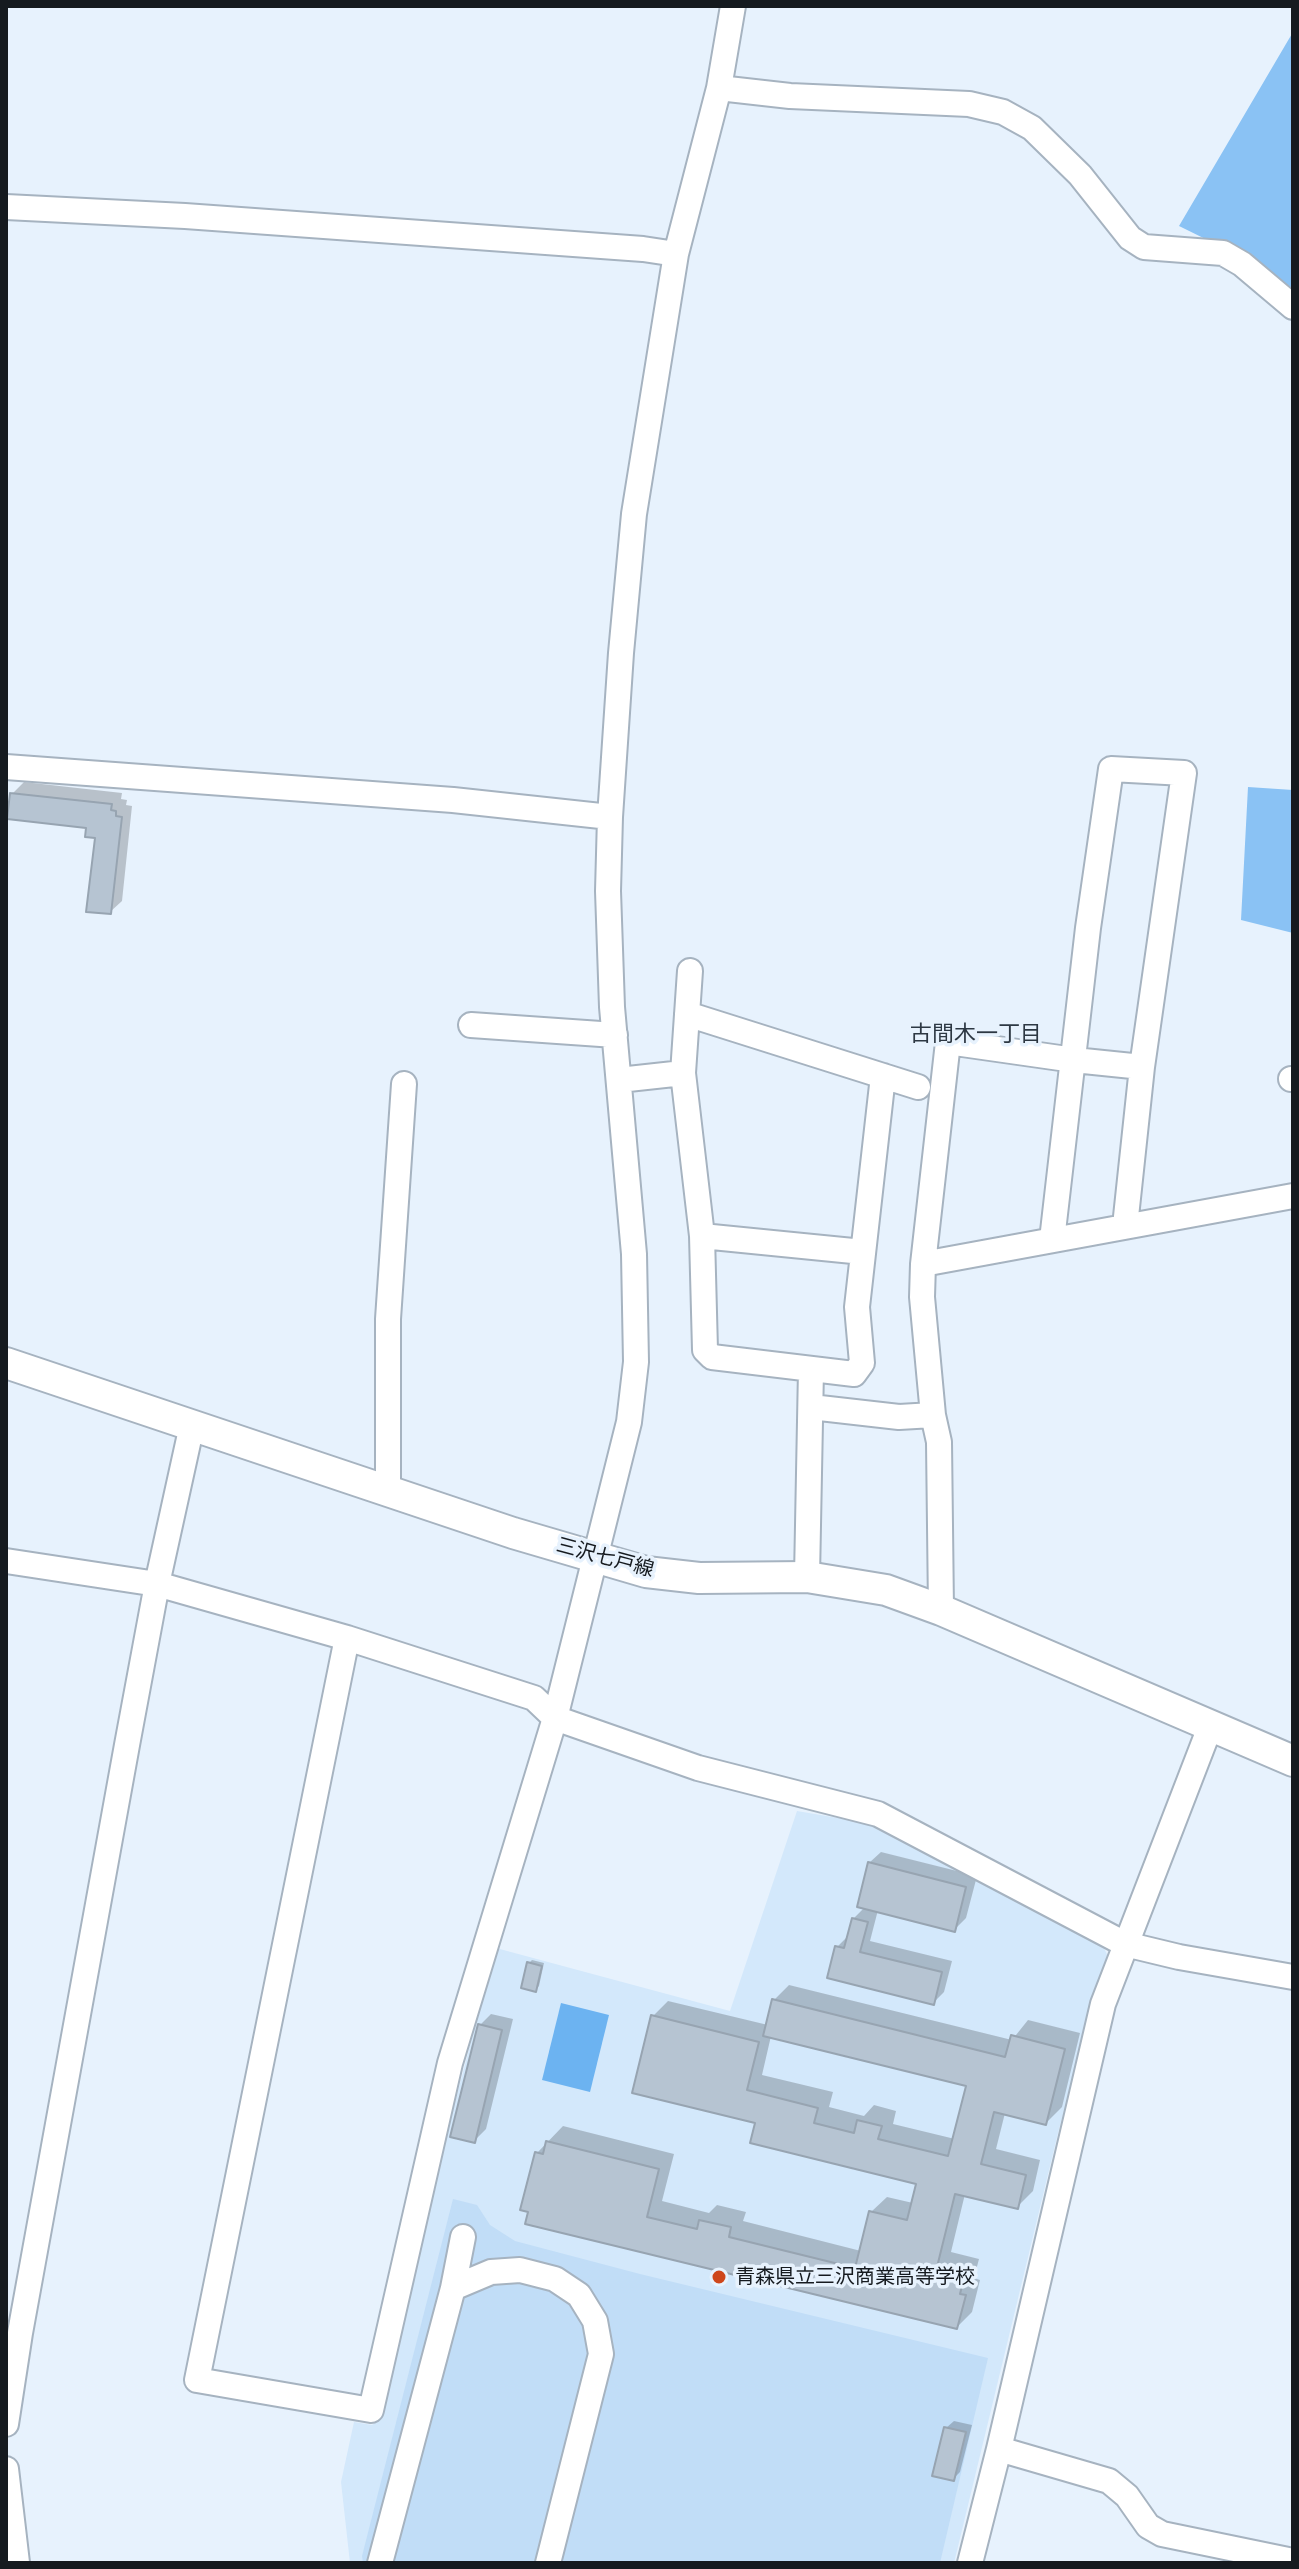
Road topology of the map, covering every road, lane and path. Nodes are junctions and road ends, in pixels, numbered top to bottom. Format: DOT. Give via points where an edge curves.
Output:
graph roads {
  1 [pos="733,6"];
  2 [pos="719,88"];
  3 [pos="6,207"];
  4 [pos="676,254"];
  5 [pos="1293,307"];
  6 [pos="6,767"];
  7 [pos="610,817"];
  8 [pos="690,971"];
  9 [pos="687,1014"];
  10 [pos="471,1025"];
  11 [pos="615,1035"];
  12 [pos="1074,1060"];
  13 [pos="1142,1067"];
  14 [pos="683,1073"];
  15 [pos="883,1076"];
  16 [pos="619,1080"];
  17 [pos="404,1084"];
  18 [pos="918,1087"];
  19 [pos="1293,1196"];
  20 [pos="1125,1226"];
  21 [pos="702,1236"];
  22 [pos="1052,1240"];
  23 [pos="863,1252"];
  24 [pos="923,1264"];
  25 [pos="6,1363"];
  26 [pos="811,1369"];
  27 [pos="811,1407"];
  28 [pos="933,1415"];
  29 [pos="192,1425"];
  30 [pos="388,1492"];
  31 [pos="597,1557"];
  32 [pos="6,1561"];
  33 [pos="807,1577"];
  34 [pos="157,1584"];
  35 [pos="941,1610"];
  36 [pos="347,1638"];
  37 [pos="555,1718"];
  38 [pos="1210,1727"];
  39 [pos="1293,1761"];
  40 [pos="1125,1944"];
  41 [pos="1293,1977"];
  42 [pos="463,2237"];
  43 [pos="453,2288"];
  44 [pos="6,2424"];
  45 [pos="999,2449"];
  46 [pos="6,2469"];
  47 [pos="1293,2561"];
  48 [pos="17,2563"];
  49 [pos="380,2563"];
  50 [pos="548,2563"];
  51 [pos="970,2563"];
  1 -- 2 [label="street"];
  2 -- 4 [label="street"];
  2 -- 5 [label="street" via="969,104 1003,112 1032,128 1130,238 1144,247 1223,253"];
  3 -- 4 [label="street"];
  4 -- 7 [label="street" via="634,514"];
  6 -- 7 [label="street"];
  7 -- 11 [label="street"];
  8 -- 9 [label="street"];
  9 -- 14 [label="street"];
  9 -- 15 [label="street"];
  10 -- 11 [label="street"];
  11 -- 16 [label="street"];
  12 -- 13 [label="street"];
  12 -- 13 [label="street" via="1111,769 1184,773"];
  12 -- 22 [label="street"];
  12 -- 24 [label="street" via="948,1042"];
  13 -- 20 [label="street"];
  14 -- 16 [label="street"];
  14 -- 21 [label="street"];
  15 -- 18 [label="street"];
  15 -- 23 [label="street"];
  16 -- 31 [label="street" via="634,1254 636,1362 629,1422"];
  17 -- 30 [label="street" via="388,1319"];
  19 -- 20 [label="street"];
  20 -- 22 [label="street"];
  21 -- 23 [label="street"];
  21 -- 26 [label="street" via="705,1350 712,1357"];
  22 -- 24 [label="street"];
  23 -- 26 [label="street" via="857,1307 862,1363 854,1374"];
  24 -- 28 [label="street"];
  25 -- 29 [label="main road, 三沢七戸線"];
  26 -- 27 [label="street"];
  27 -- 28 [label="street" via="899,1417"];
  27 -- 33 [label="street"];
  28 -- 35 [label="street" via="939,1442"];
  29 -- 30 [label="main road, 三沢七戸線"];
  29 -- 34 [label="street"];
  30 -- 31 [label="main road, 三沢七戸線"];
  31 -- 33 [label="main road, 三沢七戸線" via="646,1572 699,1578"];
  31 -- 37 [label="street"];
  32 -- 34 [label="street"];
  33 -- 35 [label="main road, 三沢七戸線" via="886,1590"];
  34 -- 36 [label="street"];
  34 -- 44 [label="street"];
  35 -- 38 [label="main road, 三沢七戸線"];
  36 -- 37 [label="street" via="534,1698"];
  36 -- 37 [label="street" via="197,2380 371,2410 450,2063"];
  37 -- 40 [label="street" via="698,1768 878,1814"];
  38 -- 39 [label="main road, 三沢七戸線"];
  38 -- 40 [label="street"];
  40 -- 41 [label="street"];
  40 -- 45 [label="street" via="1099,2018"];
  42 -- 43 [label="street"];
  43 -- 49 [label="street"];
  43 -- 50 [label="street" via="491,2272 520,2270 555,2279 579,2295 595,2321 601,2354"];
  45 -- 47 [label="street" via="1109,2481 1148,2526 1162,2534"];
  45 -- 51 [label="street"];
  46 -- 48 [label="street"];
}
